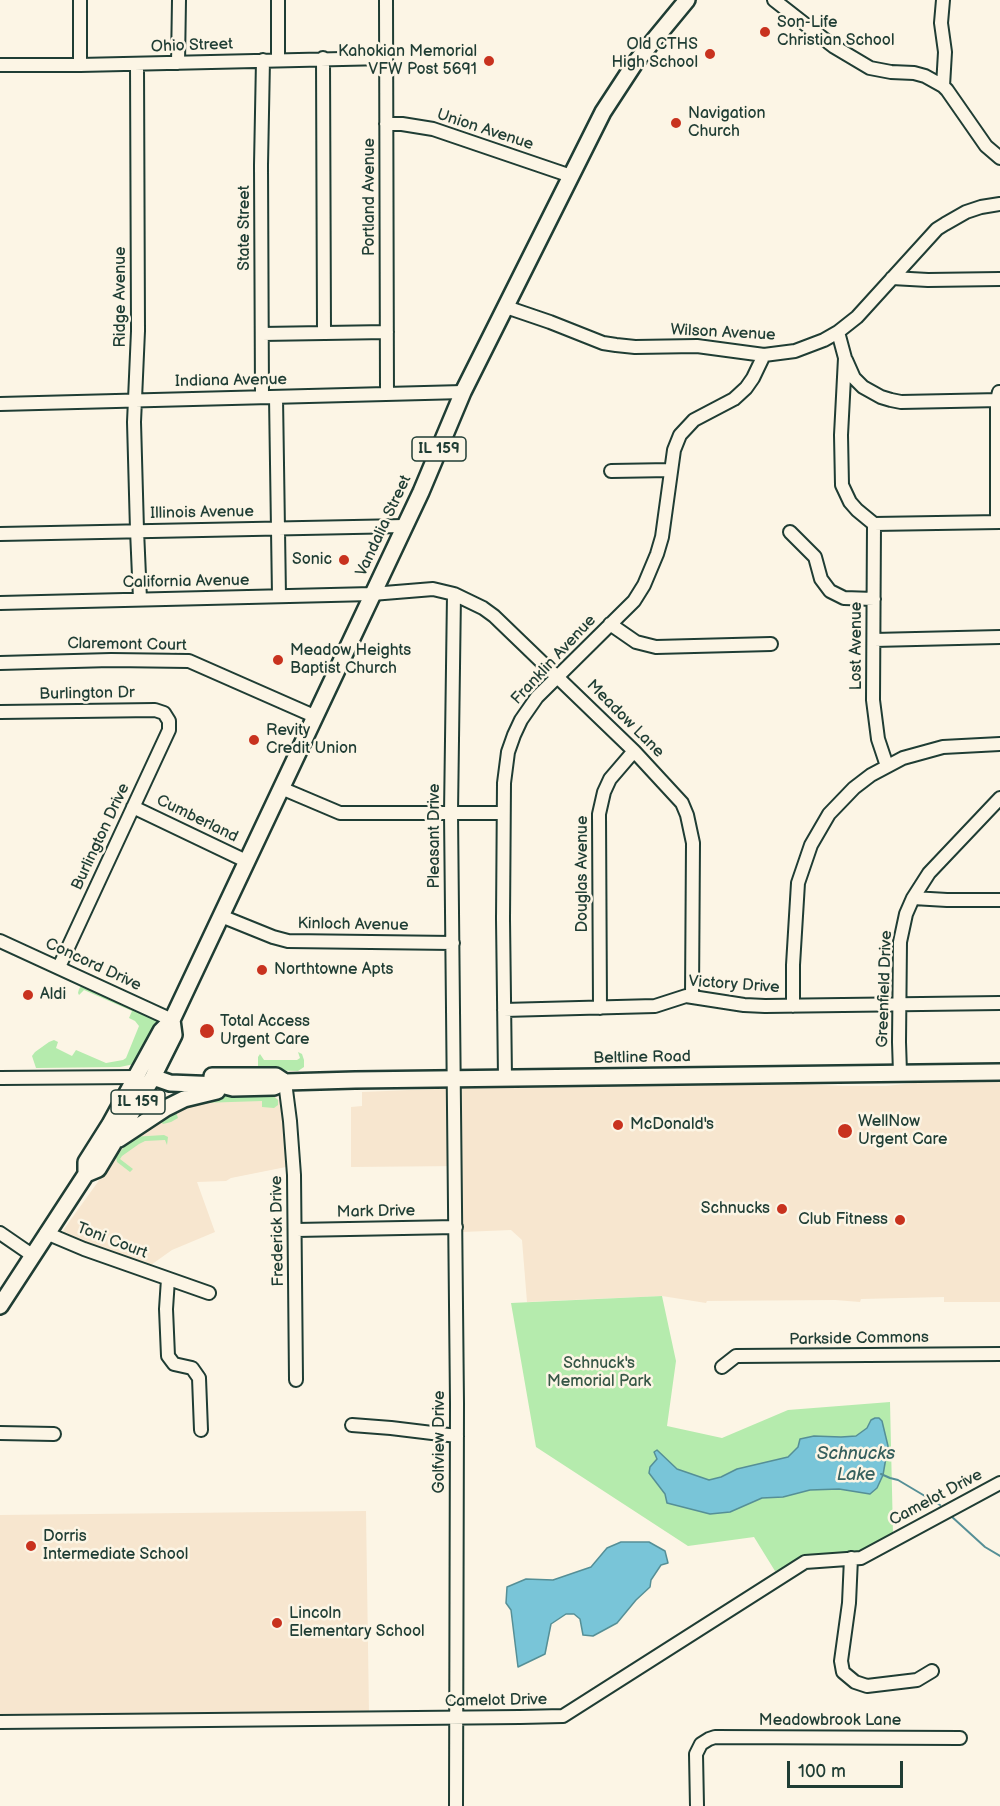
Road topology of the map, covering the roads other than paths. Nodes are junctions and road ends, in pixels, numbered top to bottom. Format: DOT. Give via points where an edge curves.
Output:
graph roads {
  1 [pos="80,0"];
  2 [pos="179,0"];
  3 [pos="278,0"];
  4 [pos="386,0"];
  5 [pos="687,0"];
  6 [pos="774,0"];
  7 [pos="943,0"];
  8 [pos="324,58"];
  9 [pos="386,58"];
  10 [pos="278,59"];
  11 [pos="263,60"];
  12 [pos="178,63"];
  13 [pos="137,64"];
  14 [pos="0,65"];
  15 [pos="80,65"];
  16 [pos="943,86"];
  17 [pos="386,124"];
  18 [pos="1000,158"];
  19 [pos="571,176"];
  20 [pos="1000,204"];
  21 [pos="892,278"];
  22 [pos="1000,279"];
  23 [pos="506,307"];
  24 [pos="387,332"];
  25 [pos="838,332"];
  26 [pos="324,333"];
  27 [pos="262,334"];
  28 [pos="764,355"];
  29 [pos="845,358"];
  30 [pos="463,392"];
  31 [pos="387,394"];
  32 [pos="262,397"];
  33 [pos="276,397"];
  34 [pos="999,397"];
  35 [pos="135,400"];
  36 [pos="0,404"];
  37 [pos="672,470"];
  38 [pos="611,471"];
  39 [pos="999,522"];
  40 [pos="874,524"];
  41 [pos="404,526"];
  42 [pos="278,528"];
  43 [pos="136,530"];
  44 [pos="790,532"];
  45 [pos="0,534"];
  46 [pos="372,594"];
  47 [pos="454,594"];
  48 [pos="279,596"];
  49 [pos="874,599"];
  50 [pos="140,600"];
  51 [pos="0,603"];
  52 [pos="610,624"];
  53 [pos="1000,637"];
  54 [pos="874,640"];
  55 [pos="771,644"];
  56 [pos="0,663"];
  57 [pos="558,676"];
  58 [pos="0,712"];
  59 [pos="314,716"];
  60 [pos="169,721"];
  61 [pos="1000,744"];
  62 [pos="634,751"];
  63 [pos="887,766"];
  64 [pos="281,788"];
  65 [pos="1000,798"];
  66 [pos="133,807"];
  67 [pos="451,813"];
  68 [pos="503,813"];
  69 [pos="246,861"];
  70 [pos="913,898"];
  71 [pos="1000,900"];
  72 [pos="221,916"];
  73 [pos="0,941"];
  74 [pos="453,943"];
  75 [pos="59,967"];
  76 [pos="692,996"];
  77 [pos="1000,1003"];
  78 [pos="899,1004"];
  79 [pos="793,1006"];
  80 [pos="600,1008"];
  81 [pos="504,1010"];
  82 [pos="172,1020"];
  83 [pos="1000,1072"];
  84 [pos="900,1073"];
  85 [pos="0,1077"];
  86 [pos="136,1077"];
  87 [pos="153,1077"];
  88 [pos="505,1078"];
  89 [pos="455,1079"];
  90 [pos="285,1082"];
  91 [pos="233,1088"];
  92 [pos="114,1143"];
  93 [pos="86,1174"];
  94 [pos="456,1227"];
  95 [pos="296,1230"];
  96 [pos="0,1233"];
  97 [pos="46,1233"];
  98 [pos="32,1255"];
  99 [pos="168,1279"];
  100 [pos="209,1293"];
  101 [pos="0,1306"];
  102 [pos="1000,1354"];
  103 [pos="722,1367"];
  104 [pos="297,1380"];
  105 [pos="352,1425"];
  106 [pos="201,1430"];
  107 [pos="0,1433"];
  108 [pos="54,1434"];
  109 [pos="457,1436"];
  110 [pos="1000,1483"];
  111 [pos="851,1558"];
  112 [pos="932,1671"];
  113 [pos="457,1718"];
  114 [pos="0,1722"];
  115 [pos="960,1738"];
  116 [pos="456,1806"];
  117 [pos="697,1806"];
  1 -- 15 [label="street"];
  2 -- 12 [label="street"];
  3 -- 10 [label="street"];
  4 -- 9 [label="street, Portland Avenue"];
  5 -- 19 [label="main road, Vandalia Street / IL 159" via="618,88"];
  6 -- 16 [label="street" via="833,46 870,68 914,73"];
  7 -- 16 [label="street"];
  8 -- 9 [label="street, Ohio Street"];
  8 -- 10 [label="street, Ohio Street"];
  8 -- 26 [label="street"];
  9 -- 17 [label="street, Portland Avenue"];
  10 -- 11 [label="street, Ohio Street"];
  11 -- 12 [label="street, Ohio Street"];
  11 -- 27 [label="street, State Street"];
  12 -- 13 [label="street, Ohio Street"];
  13 -- 15 [label="street, Ohio Street"];
  13 -- 35 [label="street, Ridge Avenue"];
  14 -- 15 [label="street, Ohio Street"];
  16 -- 18 [label="street" via="986,146"];
  17 -- 19 [label="street, Union Avenue" via="433,129"];
  17 -- 24 [label="street, Portland Avenue"];
  19 -- 23 [label="main road, Vandalia Street / IL 159"];
  20 -- 21 [label="street, Wilson Avenue" via="966,212 937,229"];
  21 -- 22 [label="street"];
  21 -- 25 [label="street, Wilson Avenue"];
  23 -- 28 [label="street, Wilson Avenue" via="603,343 697,346"];
  23 -- 30 [label="main road, Vandalia Street / IL 159"];
  24 -- 26 [label="street"];
  24 -- 31 [label="street, Portland Avenue"];
  25 -- 28 [label="street, Wilson Avenue" via="803,348"];
  25 -- 29 [label="street"];
  26 -- 27 [label="street"];
  27 -- 32 [label="street, State Street"];
  28 -- 37 [label="street, Franklin Avenue" via="753,378 734,399 686,427 675,445"];
  29 -- 34 [label="street" via="863,387 891,400"];
  29 -- 40 [label="street" via="842,485 856,510"];
  30 -- 31 [label="street, Indiana Avenue"];
  30 -- 41 [label="main road, Vandalia Street / IL 159"];
  31 -- 33 [label="street, Indiana Avenue"];
  32 -- 33 [label="street, Indiana Avenue"];
  32 -- 35 [label="street, Indiana Avenue"];
  33 -- 42 [label="street"];
  34 -- 39 [label="street"];
  35 -- 36 [label="street, Indiana Avenue"];
  35 -- 43 [label="street, Ridge Avenue"];
  37 -- 38 [label="street"];
  37 -- 52 [label="street, Franklin Avenue" via="661,539 652,568 634,601"];
  39 -- 40 [label="street"];
  40 -- 49 [label="street, Lost Avenue"];
  41 -- 42 [label="street, Illinois Avenue"];
  41 -- 46 [label="main road, Vandalia Street / IL 159"];
  42 -- 43 [label="street, Illinois Avenue"];
  42 -- 48 [label="street"];
  43 -- 45 [label="street, Illinois Avenue"];
  43 -- 50 [label="street, Ridge Avenue"];
  44 -- 49 [label="street" via="815,557 821,579 830,591 844,598"];
  46 -- 47 [label="street, Meadow Lane" via="433,589"];
  46 -- 48 [label="street, California Avenue"];
  46 -- 59 [label="main road, Vandalia Street / IL 159"];
  47 -- 57 [label="street, Meadow Lane" via="494,616"];
  47 -- 67 [label="street, Pleasant Drive"];
  48 -- 50 [label="street, California Avenue"];
  49 -- 54 [label="street, Lost Avenue"];
  50 -- 51 [label="street, California Avenue"];
  52 -- 55 [label="street" via="636,642 656,647"];
  52 -- 57 [label="street, Franklin Avenue"];
  53 -- 54 [label="street"];
  54 -- 63 [label="street, Lost Avenue" via="875,719"];
  56 -- 59 [label="street, Claremont Court" via="184,660"];
  57 -- 62 [label="street, Meadow Lane"];
  57 -- 68 [label="street, Franklin Avenue" via="529,708 514,735 505,769"];
  58 -- 60 [label="street, Burlington Dr" via="155,710 164,713"];
  59 -- 64 [label="main road, Vandalia Street / IL 159"];
  60 -- 66 [label="street, Burlington Drive" via="169,730"];
  61 -- 63 [label="street" via="943,747"];
  62 -- 76 [label="street, Meadow Lane" via="682,802 691,830"];
  62 -- 80 [label="street, Douglas Avenue" via="610,779 599,814"];
  63 -- 79 [label="street" via="841,801 819,829 804,862 795,916"];
  64 -- 67 [label="street" via="340,813"];
  64 -- 69 [label="main road, Vandalia Street / IL 159"];
  65 -- 70 [label="street, Greenfield Drive" via="929,873"];
  66 -- 69 [label="street, Cumberland"];
  66 -- 75 [label="street, Burlington Drive"];
  67 -- 68 [label="street"];
  67 -- 74 [label="street, Pleasant Drive"];
  68 -- 81 [label="street, Franklin Avenue"];
  69 -- 72 [label="main road, Vandalia Street / IL 159"];
  70 -- 71 [label="street"];
  70 -- 78 [label="street, Greenfield Drive" via="900,942"];
  72 -- 74 [label="street, Kinloch Avenue" via="288,941"];
  72 -- 82 [label="main road, Vandalia Street / IL 159"];
  73 -- 75 [label="street, Concord Drive"];
  74 -- 89 [label="street, Pleasant Drive"];
  75 -- 82 [label="street, Concord Drive"];
  76 -- 79 [label="street, Victory Drive" via="744,1005"];
  76 -- 80 [label="street, Victory Drive" via="654,1006"];
  77 -- 78 [label="street, Victory Drive"];
  78 -- 79 [label="street, Victory Drive"];
  78 -- 84 [label="street, Greenfield Drive"];
  80 -- 81 [label="street, Victory Drive"];
  81 -- 88 [label="street, Franklin Avenue"];
  82 -- 86 [label="main road, Vandalia Street / IL 159" via="161,1031"];
  82 -- 87 [label="main road, Vandalia Street / IL 159" via="174,1035"];
  83 -- 84 [label="main road, Beltline Road"];
  84 -- 88 [label="main road, Beltline Road"];
  85 -- 86 [label="street"];
  86 -- 87 [label="main road, Beltline Road"];
  86 -- 93 [label="main road, Vandalia Street / IL 159" via="86,1162"];
  87 -- 90 [label="main road, Beltline Road" via="276,1076"];
  87 -- 91 [label="main road, Beltline Road" via="170,1083"];
  87 -- 92 [label="main road, Vandalia Street / IL 159"];
  88 -- 89 [label="main road, Beltline Road"];
  89 -- 90 [label="main road, Beltline Road"];
  89 -- 94 [label="street, Golfview Drive"];
  90 -- 91 [label="main road, Beltline Road" via="274,1087"];
  90 -- 95 [label="street, Frederick Drive"];
  91 -- 92 [label="main road" via="184,1099"];
  92 -- 93 [label="main road, Vandalia Street / IL 159" via="98,1169"];
  93 -- 97 [label="main road, Vandalia Street / IL 159"];
  94 -- 95 [label="street, Mark Drive"];
  94 -- 109 [label="street, Golfview Drive"];
  95 -- 104 [label="street, Frederick Drive"];
  96 -- 98 [label="street"];
  97 -- 98 [label="main road, Vandalia Street / IL 159"];
  97 -- 99 [label="street, Toni Court"];
  98 -- 101 [label="main road, Vandalia Street / IL 159"];
  99 -- 100 [label="street, Toni Court"];
  99 -- 106 [label="street" via="168,1356 174,1364 192,1368 199,1378"];
  102 -- 103 [label="street, Parkside Commons" via="736,1356"];
  105 -- 109 [label="street"];
  107 -- 108 [label="street"];
  109 -- 113 [label="street, Golfview Drive"];
  110 -- 111 [label="street, Camelot Drive" via="861,1558"];
  111 -- 112 [label="street" via="843,1672 867,1686 917,1680"];
  111 -- 113 [label="street, Camelot Drive" via="805,1562 563,1716"];
  113 -- 114 [label="street, Camelot Drive"];
  113 -- 116 [label="street, Golfview Drive"];
  115 -- 117 [label="street, Meadowbrook Lane" via="715,1737 701,1744 696,1754"];
}
